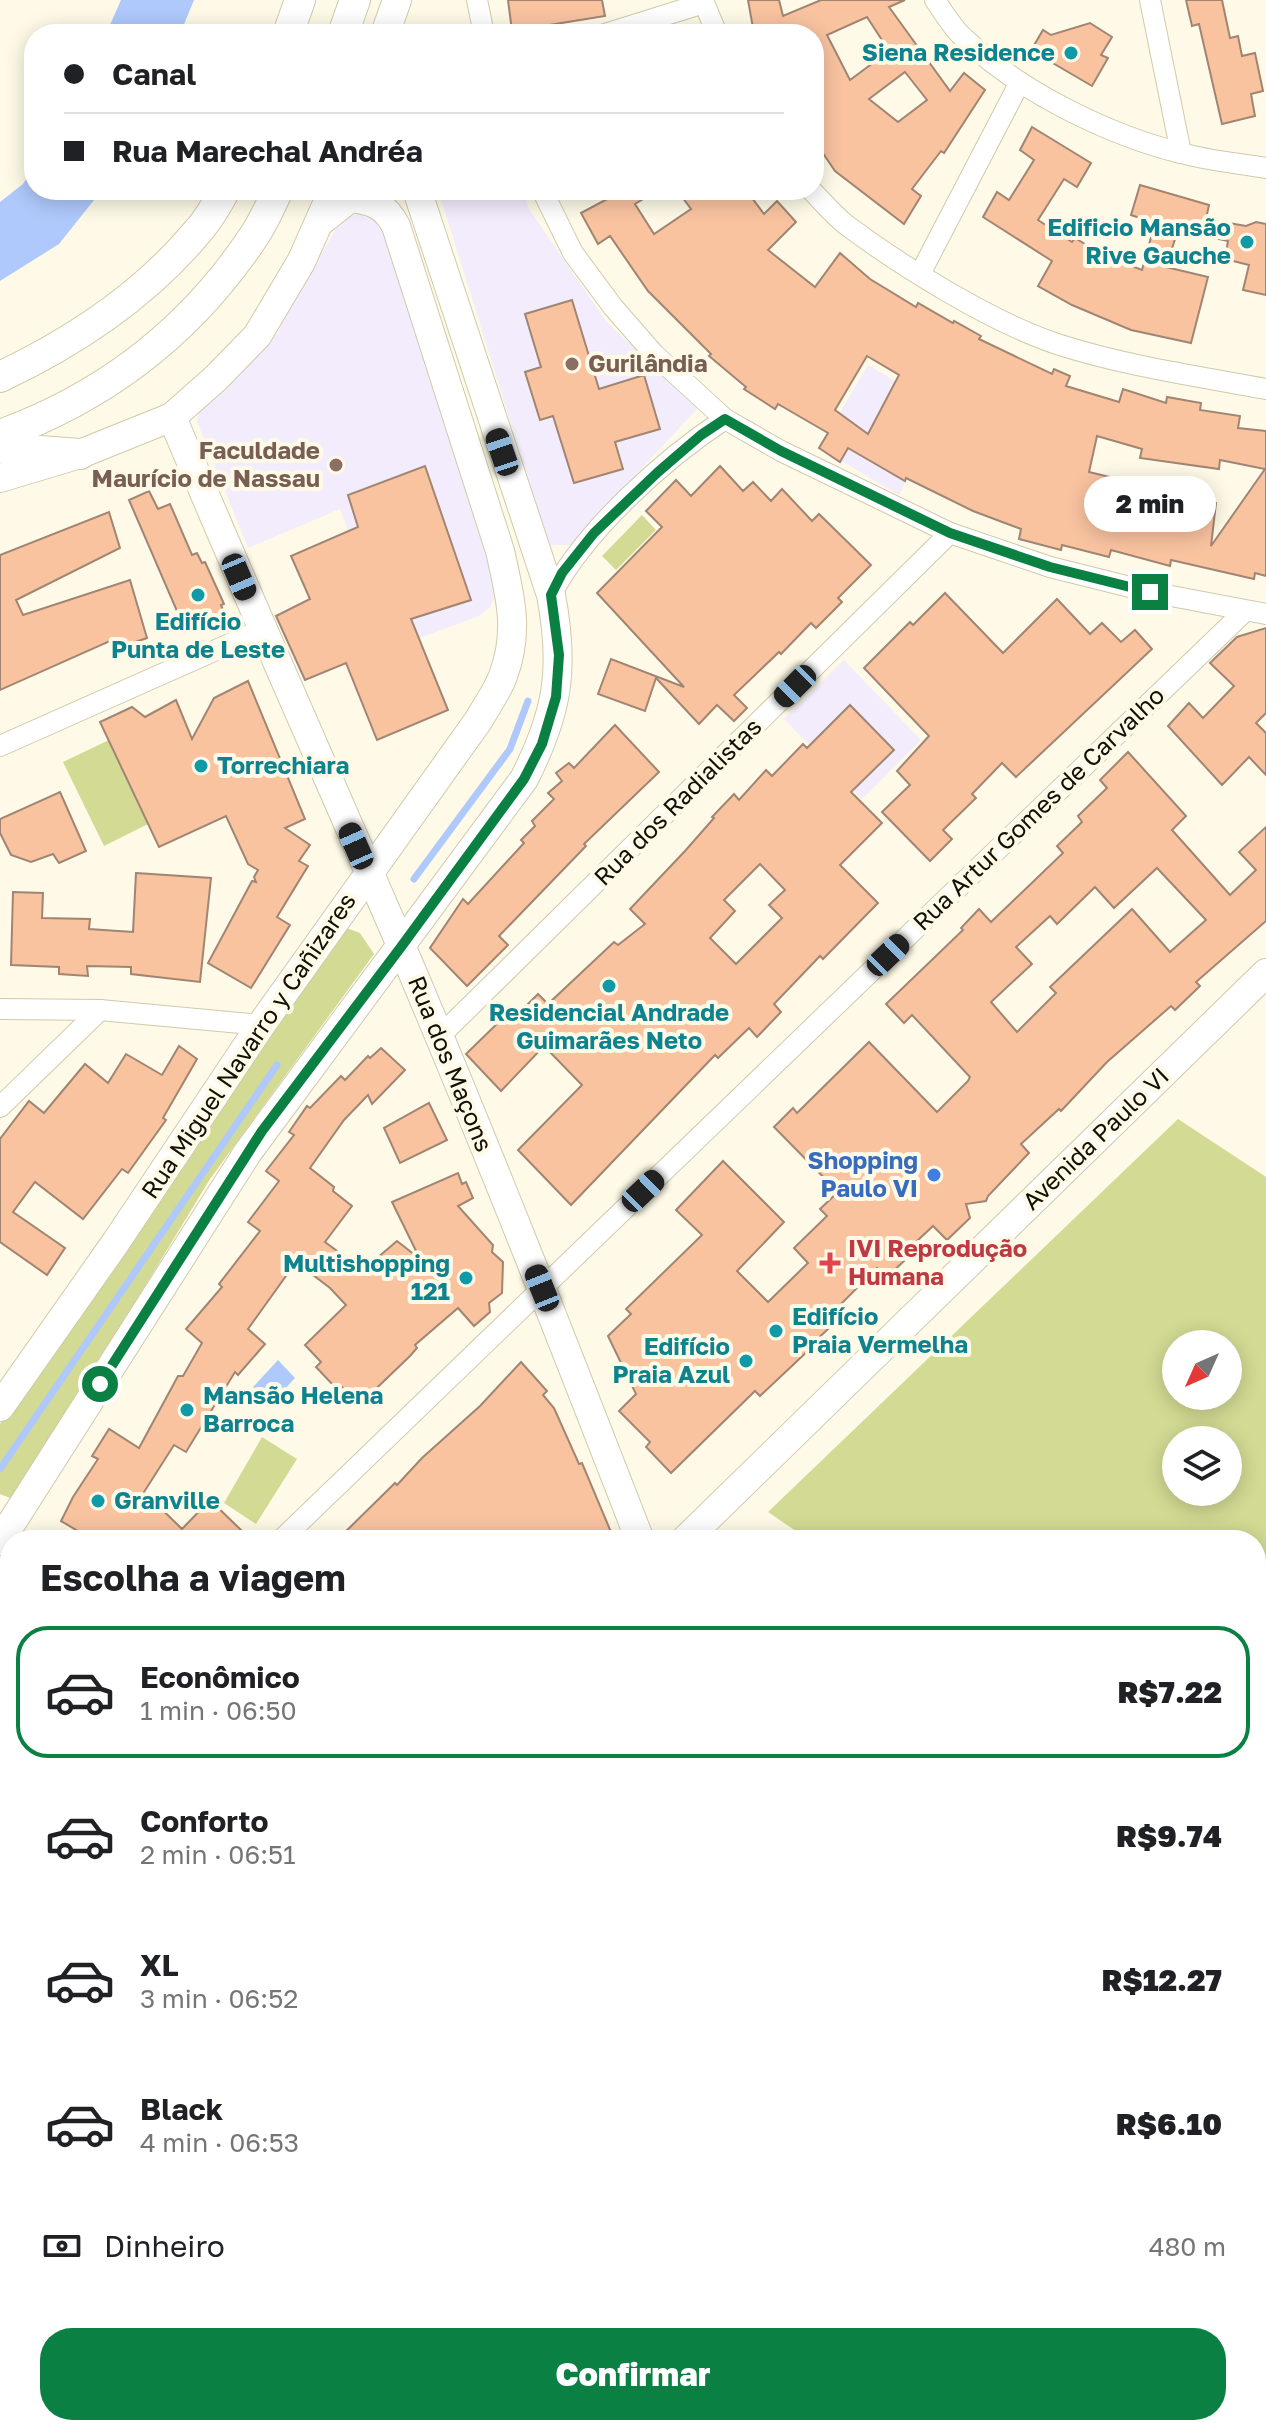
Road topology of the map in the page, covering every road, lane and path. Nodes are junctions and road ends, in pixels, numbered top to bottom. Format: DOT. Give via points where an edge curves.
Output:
graph roads {
  1 [pos="300,0"];
  2 [pos="355,0"];
  3 [pos="397,0"];
  4 [pos="477,0"];
  5 [pos="935,0"];
  6 [pos="1150,0"];
  7 [pos="703,1"];
  8 [pos="292,24"];
  9 [pos="347,24"];
  10 [pos="389,24"];
  11 [pos="482,24"];
  12 [pos="635,24"];
  13 [pos="713,24"];
  14 [pos="1020,82"];
  15 [pos="1181,153"];
  16 [pos="1266,168"];
  17 [pos="219,200"];
  18 [pos="273,200"];
  19 [pos="328,200"];
  20 [pos="347,200"];
  21 [pos="369,200"];
  22 [pos="420,200"];
  23 [pos="547,200"];
  24 [pos="821,200"];
  25 [pos="321,221"];
  26 [pos="920,274"];
  27 [pos="0,377"];
  28 [pos="1266,389"];
  29 [pos="172,417"];
  30 [pos="725,419"];
  31 [pos="0,435"];
  32 [pos="0,448"];
  33 [pos="80,454"];
  34 [pos="0,478"];
  35 [pos="950,533"];
  36 [pos="551,595"];
  37 [pos="1245,611"];
  38 [pos="1266,614"];
  39 [pos="261,630"];
  40 [pos="0,746"];
  41 [pos="368,872"];
  42 [pos="401,947"];
  43 [pos="1266,973"];
  44 [pos="0,1009"];
  45 [pos="100,1010"];
  46 [pos="261,1025"];
  47 [pos="439,1037"];
  48 [pos="0,1107"];
  49 [pos="542,1288"];
  50 [pos="0,1407"];
  51 [pos="6,1530"];
  52 [pos="291,1530"];
  53 [pos="636,1530"];
  54 [pos="695,1530"];
  1 -- 8 [label="main road"];
  2 -- 9 [label="main road"];
  3 -- 10 [label="street"];
  4 -- 11 [label="street"];
  5 -- 14 [label="street" via="963,39"];
  6 -- 15 [label="street"];
  7 -- 12 [label="street"];
  7 -- 13 [label="street"];
  14 -- 15 [label="street" via="1112,129"];
  14 -- 26 [label="street"];
  15 -- 16 [label="street"];
  17 -- 27 [label="main road" via="172,260 102,319"];
  18 -- 31 [label="main road" via="254,237 207,300 136,364 85,396"];
  19 -- 25 [label="street"];
  20 -- 25 [label="street, Rua Miguel Navarro y Cañizares"];
  21 -- 41 [label="street, Rua Miguel Navarro y Cañizares" via="387,210 396,226 500,551 514,612 502,678 478,721"];
  22 -- 36 [label="street"];
  23 -- 30 [label="street" via="573,253 613,307 654,354"];
  24 -- 26 [label="street" via="844,223"];
  25 -- 29 [label="street" via="257,336"];
  26 -- 28 [label="street" via="1056,344"];
  29 -- 33 [label="street"];
  29 -- 39 [label="street, Rua dos Maçons"];
  30 -- 35 [label="street"];
  30 -- 36 [label="street" via="679,452 594,533"];
  32 -- 33 [label="main road"];
  33 -- 34 [label="street"];
  35 -- 37 [label="street" via="1050,567"];
  35 -- 47 [label="street, Rua dos Radialistas"];
  36 -- 42 [label="street" via="559,655 556,697 542,744 524,779"];
  37 -- 38 [label="street"];
  37 -- 49 [label="street, Rua Artur Gomes de Carvalho"];
  39 -- 40 [label="street"];
  39 -- 41 [label="street, Rua dos Maçons"];
  41 -- 42 [label="street, Rua dos Maçons"];
  41 -- 46 [label="street, Rua Miguel Navarro y Cañizares"];
  42 -- 47 [label="street, Rua dos Maçons"];
  42 -- 51 [label="street" via="248,1152"];
  43 -- 54 [label="street, Avenida Paulo VI"];
  44 -- 45 [label="street"];
  45 -- 46 [label="street"];
  45 -- 48 [label="street"];
  46 -- 50 [label="street, Rua Miguel Navarro y Cañizares"];
  47 -- 49 [label="street, Rua dos Maçons"];
  49 -- 52 [label="street, Rua Artur Gomes de Carvalho"];
  49 -- 53 [label="street, Rua dos Maçons"];
}
